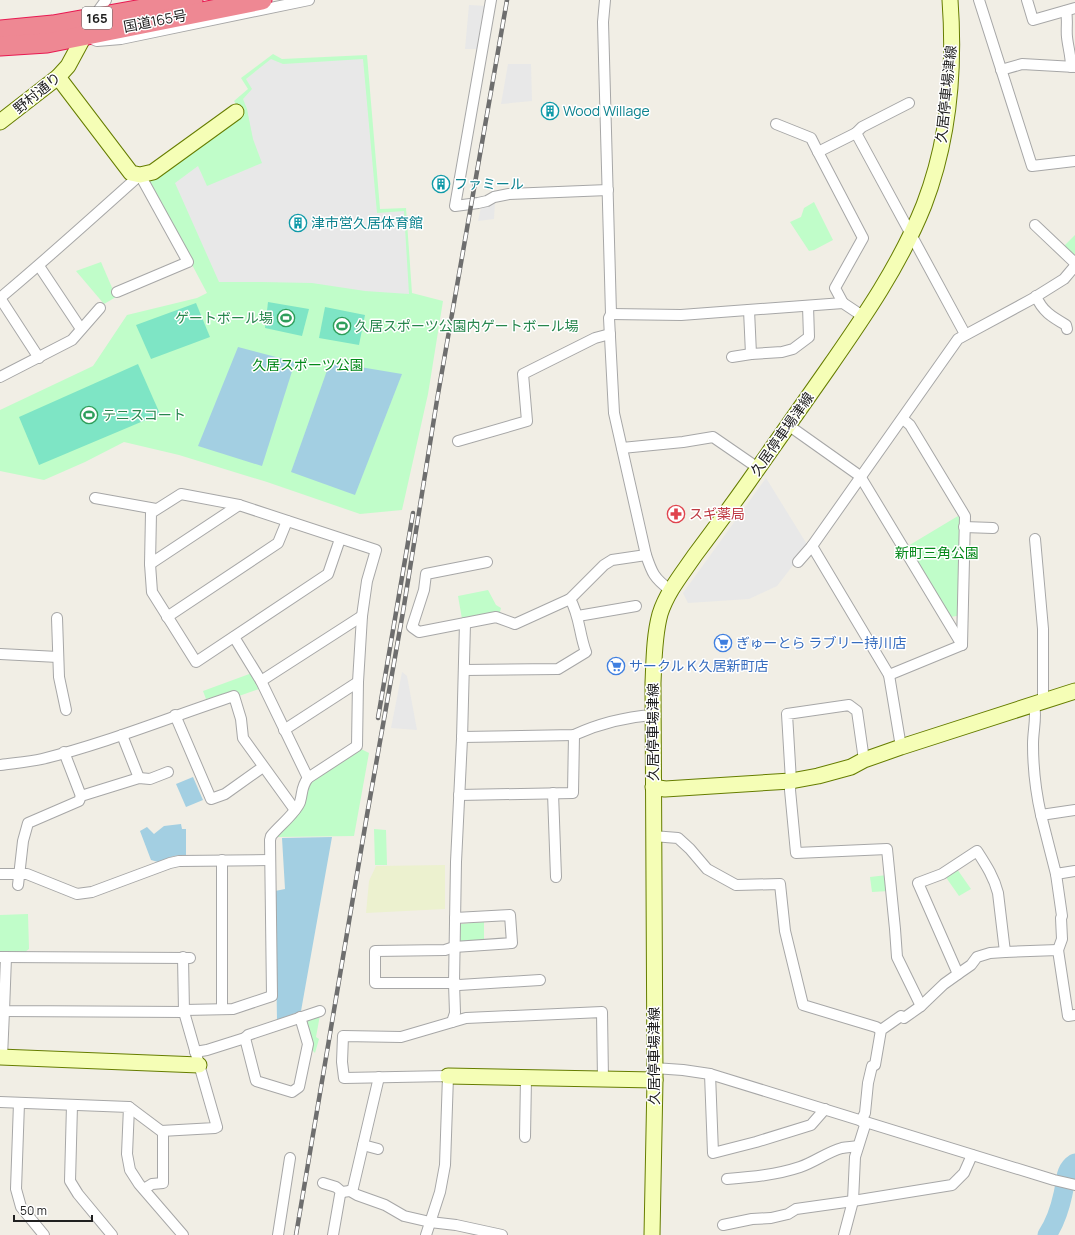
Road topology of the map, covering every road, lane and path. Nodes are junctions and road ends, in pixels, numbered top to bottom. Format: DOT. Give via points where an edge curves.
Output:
graph roads {
  1 [pos="106,0"];
  2 [pos="193,0"];
  3 [pos="262,0"];
  4 [pos="309,0"];
  5 [pos="491,0"];
  6 [pos="605,0"];
  7 [pos="950,0"];
  8 [pos="979,0"];
  9 [pos="1027,0"];
  10 [pos="1070,9"];
  11 [pos="89,27"];
  12 [pos="0,30"];
  13 [pos="0,46"];
  14 [pos="1073,67"];
  15 [pos="1001,70"];
  16 [pos="58,77"];
  17 [pos="909,103"];
  18 [pos="236,112"];
  19 [pos="0,122"];
  20 [pos="776,124"];
  21 [pos="856,133"];
  22 [pos="818,152"];
  23 [pos="1075,161"];
  24 [pos="140,175"];
  25 [pos="608,190"];
  26 [pos="1035,225"];
  27 [pos="911,234"];
  28 [pos="1075,263"];
  29 [pos="39,266"];
  30 [pos="1075,266"];
  31 [pos="117,292"];
  32 [pos="1036,296"];
  33 [pos="0,298"];
  34 [pos="844,303"];
  35 [pos="808,306"];
  36 [pos="100,308"];
  37 [pos="749,310"];
  38 [pos="610,314"];
  39 [pos="864,317"];
  40 [pos="81,329"];
  41 [pos="1067,329"];
  42 [pos="610,334"];
  43 [pos="965,334"];
  44 [pos="750,354"];
  45 [pos="732,357"];
  46 [pos="38,358"];
  47 [pos="0,377"];
  48 [pos="902,418"];
  49 [pos="788,425"];
  50 [pos="458,441"];
  51 [pos="622,448"];
  52 [pos="758,468"];
  53 [pos="860,476"];
  54 [pos="95,498"];
  55 [pos="239,506"];
  56 [pos="156,510"];
  57 [pos="287,521"];
  58 [pos="964,527"];
  59 [pos="993,528"];
  60 [pos="340,538"];
  61 [pos="1035,540"];
  62 [pos="812,546"];
  63 [pos="646,556"];
  64 [pos="487,562"];
  65 [pos="798,562"];
  66 [pos="150,564"];
  67 [pos="670,590"];
  68 [pos="570,599"];
  69 [pos="636,606"];
  70 [pos="362,616"];
  71 [pos="578,616"];
  72 [pos="167,617"];
  73 [pos="57,618"];
  74 [pos="465,624"];
  75 [pos="234,638"];
  76 [pos="962,645"];
  77 [pos="0,654"];
  78 [pos="58,657"];
  79 [pos="464,670"];
  80 [pos="889,675"];
  81 [pos="261,681"];
  82 [pos="358,682"];
  83 [pos="1075,691"];
  84 [pos="1039,702"];
  85 [pos="66,710"];
  86 [pos="175,715"];
  87 [pos="652,715"];
  88 [pos="284,730"];
  89 [pos="122,735"];
  90 [pos="574,735"];
  91 [pos="462,737"];
  92 [pos="902,747"];
  93 [pos="64,752"];
  94 [pos="864,760"];
  95 [pos="0,765"];
  96 [pos="263,767"];
  97 [pos="168,772"];
  98 [pos="139,778"];
  99 [pos="308,778"];
  100 [pos="791,781"];
  101 [pos="653,787"];
  102 [pos="553,793"];
  103 [pos="459,795"];
  104 [pos="81,796"];
  105 [pos="295,810"];
  106 [pos="1075,810"];
  107 [pos="1041,815"];
  108 [pos="653,836"];
  109 [pos="222,860"];
  110 [pos="270,860"];
  111 [pos="1075,871"];
  112 [pos="0,874"];
  113 [pos="18,874"];
  114 [pos="1056,874"];
  115 [pos="556,877"];
  116 [pos="18,885"];
  117 [pos="455,918"];
  118 [pos="454,947"];
  119 [pos="1058,950"];
  120 [pos="1004,952"];
  121 [pos="3,957"];
  122 [pos="958,974"];
  123 [pos="540,980"];
  124 [pos="454,983"];
  125 [pos="921,1006"];
  126 [pos="222,1009"];
  127 [pos="4,1011"];
  128 [pos="184,1011"];
  129 [pos="320,1011"];
  130 [pos="1075,1015"];
  131 [pos="300,1017"];
  132 [pos="452,1022"];
  133 [pos="881,1030"];
  134 [pos="245,1038"];
  135 [pos="1,1057"];
  136 [pos="197,1058"];
  137 [pos="654,1074"];
  138 [pos="710,1074"];
  139 [pos="448,1076"];
  140 [pos="379,1077"];
  141 [pos="526,1078"];
  142 [pos="603,1080"];
  143 [pos="0,1102"];
  144 [pos="19,1103"];
  145 [pos="72,1105"];
  146 [pos="129,1107"];
  147 [pos="825,1109"];
  148 [pos="864,1121"];
  149 [pos="163,1131"];
  150 [pos="525,1137"];
  151 [pos="363,1145"];
  152 [pos="858,1146"];
  153 [pos="378,1149"];
  154 [pos="972,1155"];
  155 [pos="290,1158"];
  156 [pos="727,1179"];
  157 [pos="324,1183"];
  158 [pos="1074,1184"];
  159 [pos="144,1188"];
  160 [pos="346,1192"];
  161 [pos="853,1201"];
  162 [pos="430,1222"];
  163 [pos="723,1226"];
  164 [pos="44,1235"];
  165 [pos="112,1235"];
  166 [pos="183,1235"];
  167 [pos="278,1235"];
  168 [pos="334,1235"];
  169 [pos="426,1235"];
  170 [pos="502,1235"];
  171 [pos="652,1235"];
  172 [pos="844,1235"];
  1 -- 11 [label="street"];
  2 -- 11 [label="highway, 国道165号 / 165"];
  3 -- 11 [label="highway, 国道165号 / 165"];
  4 -- 11 [label="street" via="107,41 97,41"];
  5 -- 25 [label="street" via="455,206 487,201 509,194"];
  6 -- 25 [label="street" via="603,22"];
  7 -- 27 [label="main road, 久居停車場津線" via="952,51 945,128 924,204"];
  8 -- 15 [label="street"];
  9 -- 10 [label="street" via="1033,20"];
  10 -- 14 [label="street" via="1067,38"];
  11 -- 12 [label="highway, 国道165号 / 165" via="53,26"];
  11 -- 13 [label="highway, 国道165号 / 165" via="47,43"];
  11 -- 16 [label="main road, 野村通り" via="68,66"];
  14 -- 15 [label="street" via="1022,64"];
  15 -- 23 [label="street" via="1032,166"];
  16 -- 19 [label="main road, 野村通り"];
  16 -- 24 [label="main road" via="130,173"];
  17 -- 21 [label="street" via="862,127"];
  18 -- 24 [label="main road" via="153,172"];
  20 -- 22 [label="street" via="811,138"];
  21 -- 22 [label="street"];
  21 -- 27 [label="street"];
  22 -- 34 [label="street" via="863,238 835,288"];
  24 -- 29 [label="street"];
  24 -- 31 [label="street" via="188,262"];
  25 -- 38 [label="street"];
  26 -- 28 [label="street"];
  27 -- 39 [label="main road, 久居停車場津線" via="892,273"];
  27 -- 43 [label="street"];
  29 -- 33 [label="street"];
  29 -- 40 [label="street"];
  30 -- 32 [label="street" via="1064,279"];
  32 -- 41 [label="street" via="1040,306 1054,319 1066,325"];
  32 -- 43 [label="street"];
  33 -- 46 [label="street"];
  34 -- 35 [label="street"];
  34 -- 39 [label="street"];
  35 -- 37 [label="street"];
  35 -- 44 [label="street" via="809,337 802,343 782,352"];
  36 -- 40 [label="street"];
  37 -- 38 [label="street" via="681,315"];
  37 -- 44 [label="street"];
  38 -- 42 [label="street"];
  39 -- 49 [label="main road, 久居停車場津線"];
  40 -- 46 [label="street" via="72,340"];
  42 -- 50 [label="street" via="595,338 523,374 527,421"];
  42 -- 51 [label="street" via="614,413"];
  43 -- 48 [label="street" via="958,339"];
  44 -- 45 [label="street"];
  46 -- 47 [label="street"];
  48 -- 53 [label="street"];
  48 -- 58 [label="street" via="910,425 965,516"];
  49 -- 52 [label="main road, 久居停車場津線"];
  49 -- 53 [label="street"];
  51 -- 52 [label="street" via="714,437"];
  51 -- 63 [label="street"];
  52 -- 67 [label="main road, 久居停車場津線"];
  53 -- 62 [label="street"];
  53 -- 76 [label="street"];
  54 -- 56 [label="street"];
  55 -- 56 [label="street" via="180,494"];
  55 -- 57 [label="street"];
  55 -- 66 [label="street"];
  56 -- 66 [label="street" via="151,513"];
  57 -- 60 [label="street"];
  57 -- 72 [label="street" via="278,543"];
  58 -- 59 [label="street"];
  58 -- 76 [label="street"];
  60 -- 70 [label="street" via="376,550 367,581"];
  60 -- 75 [label="street" via="328,574"];
  61 -- 84 [label="street" via="1043,629"];
  62 -- 65 [label="street"];
  62 -- 80 [label="street"];
  63 -- 67 [label="street" via="653,575"];
  63 -- 68 [label="street" via="612,560"];
  64 -- 74 [label="street" via="426,574 424,590 412,627 419,632"];
  66 -- 72 [label="street" via="152,592"];
  67 -- 87 [label="main road, 久居停車場津線" via="660,614 656,638"];
  68 -- 71 [label="street"];
  68 -- 74 [label="street" via="515,624 496,617"];
  69 -- 71 [label="street"];
  70 -- 81 [label="street"];
  70 -- 82 [label="street"];
  71 -- 79 [label="street" via="586,652 558,669"];
  72 -- 75 [label="street" via="196,662"];
  73 -- 78 [label="street"];
  74 -- 79 [label="street"];
  75 -- 81 [label="street"];
  76 -- 80 [label="street"];
  77 -- 78 [label="street"];
  78 -- 85 [label="street"];
  79 -- 91 [label="street"];
  80 -- 92 [label="street"];
  81 -- 88 [label="street"];
  82 -- 88 [label="street"];
  82 -- 99 [label="street" via="357,746"];
  83 -- 84 [label="main road"];
  84 -- 92 [label="main road"];
  84 -- 107 [label="street" via="1033,735"];
  86 -- 89 [label="street"];
  86 -- 96 [label="street" via="234,696 241,719 243,738"];
  86 -- 96 [label="street" via="211,799 225,794"];
  87 -- 90 [label="street" via="602,725"];
  87 -- 101 [label="main road, 久居停車場津線"];
  88 -- 99 [label="street"];
  89 -- 93 [label="street"];
  89 -- 98 [label="street"];
  90 -- 91 [label="street"];
  90 -- 102 [label="street" via="573,793"];
  91 -- 103 [label="street"];
  92 -- 94 [label="main road"];
  93 -- 95 [label="street" via="41,759"];
  93 -- 104 [label="street"];
  94 -- 100 [label="main road" via="851,767"];
  94 -- 100 [label="street" via="857,711 849,705 787,714"];
  96 -- 105 [label="street"];
  97 -- 98 [label="street" via="150,779"];
  98 -- 104 [label="street"];
  99 -- 105 [label="street"];
  100 -- 101 [label="main road" via="665,789"];
  100 -- 125 [label="street" via="796,853 887,849 897,957"];
  101 -- 108 [label="main road, 久居停車場津線"];
  102 -- 103 [label="street"];
  102 -- 115 [label="street"];
  103 -- 117 [label="street"];
  104 -- 113 [label="street" via="79,801 28,823"];
  105 -- 110 [label="street" via="271,836"];
  106 -- 107 [label="street"];
  107 -- 114 [label="street"];
  108 -- 133 [label="street" via="678,838 707,869 736,885 780,884 785,931 803,1004"];
  108 -- 137 [label="main road, 久居停車場津線"];
  109 -- 110 [label="street"];
  109 -- 113 [label="street" via="170,862 85,894 77,894 27,874"];
  109 -- 126 [label="street"];
  110 -- 126 [label="street" via="272,996 233,1009"];
  111 -- 114 [label="street"];
  112 -- 113 [label="street"];
  113 -- 116 [label="street"];
  114 -- 119 [label="street" via="1062,916 1062,939"];
  117 -- 118 [label="street"];
  117 -- 118 [label="street" via="510,915 512,943"];
  118 -- 124 [label="street"];
  118 -- 124 [label="street" via="445,950 375,951 375,983"];
  119 -- 120 [label="street"];
  119 -- 130 [label="street" via="1068,1016"];
  120 -- 122 [label="street" via="977,957"];
  120 -- 122 [label="street" via="996,886 977,851 942,874 918,883"];
  121 -- 127 [label="street"];
  121 -- 128 [label="street" via="187,958"];
  122 -- 125 [label="street"];
  123 -- 124 [label="street" via="459,985"];
  124 -- 132 [label="street" via="455,1012"];
  125 -- 133 [label="street"];
  126 -- 128 [label="street"];
  127 -- 128 [label="street"];
  127 -- 135 [label="street"];
  128 -- 136 [label="street"];
  129 -- 131 [label="street"];
  131 -- 134 [label="street"];
  131 -- 134 [label="street" via="308,1044 299,1087 292,1092 256,1081"];
  132 -- 140 [label="street" via="401,1037 343,1036 344,1078"];
  132 -- 142 [label="street" via="466,1018 602,1012"];
  133 -- 148 [label="street" via="868,1083"];
  134 -- 136 [label="street" via="207,1050"];
  135 -- 136 [label="main road"];
  136 -- 149 [label="street" via="217,1127"];
  137 -- 138 [label="street" via="683,1070"];
  137 -- 142 [label="main road"];
  137 -- 171 [label="main road, 久居停車場津線"];
  138 -- 147 [label="street"];
  138 -- 147 [label="street" via="713,1153 811,1125"];
  139 -- 140 [label="street"];
  139 -- 141 [label="main road"];
  139 -- 162 [label="street" via="445,1165 440,1192"];
  140 -- 151 [label="street"];
  141 -- 142 [label="main road"];
  141 -- 150 [label="street"];
  143 -- 144 [label="street"];
  144 -- 145 [label="street"];
  144 -- 164 [label="street" via="16,1189 21,1207"];
  145 -- 146 [label="street"];
  145 -- 165 [label="street" via="70,1181"];
  146 -- 149 [label="street"];
  146 -- 159 [label="street" via="128,1162 133,1175"];
  147 -- 148 [label="street"];
  148 -- 152 [label="street"];
  148 -- 154 [label="street"];
  149 -- 159 [label="street" via="163,1183"];
  151 -- 153 [label="street"];
  151 -- 160 [label="street" via="353,1188"];
  152 -- 156 [label="street" via="825,1154 807,1164 788,1170"];
  152 -- 161 [label="street"];
  154 -- 158 [label="street"];
  154 -- 161 [label="street" via="964,1173 952,1185"];
  155 -- 167 [label="street"];
  157 -- 160 [label="street"];
  159 -- 166 [label="street"];
  160 -- 162 [label="street" via="385,1205 404,1216"];
  160 -- 168 [label="street" via="340,1195"];
  161 -- 163 [label="street" via="796,1209 771,1218 752,1219"];
  161 -- 172 [label="street"];
  162 -- 169 [label="street"];
  162 -- 170 [label="street"];
}
